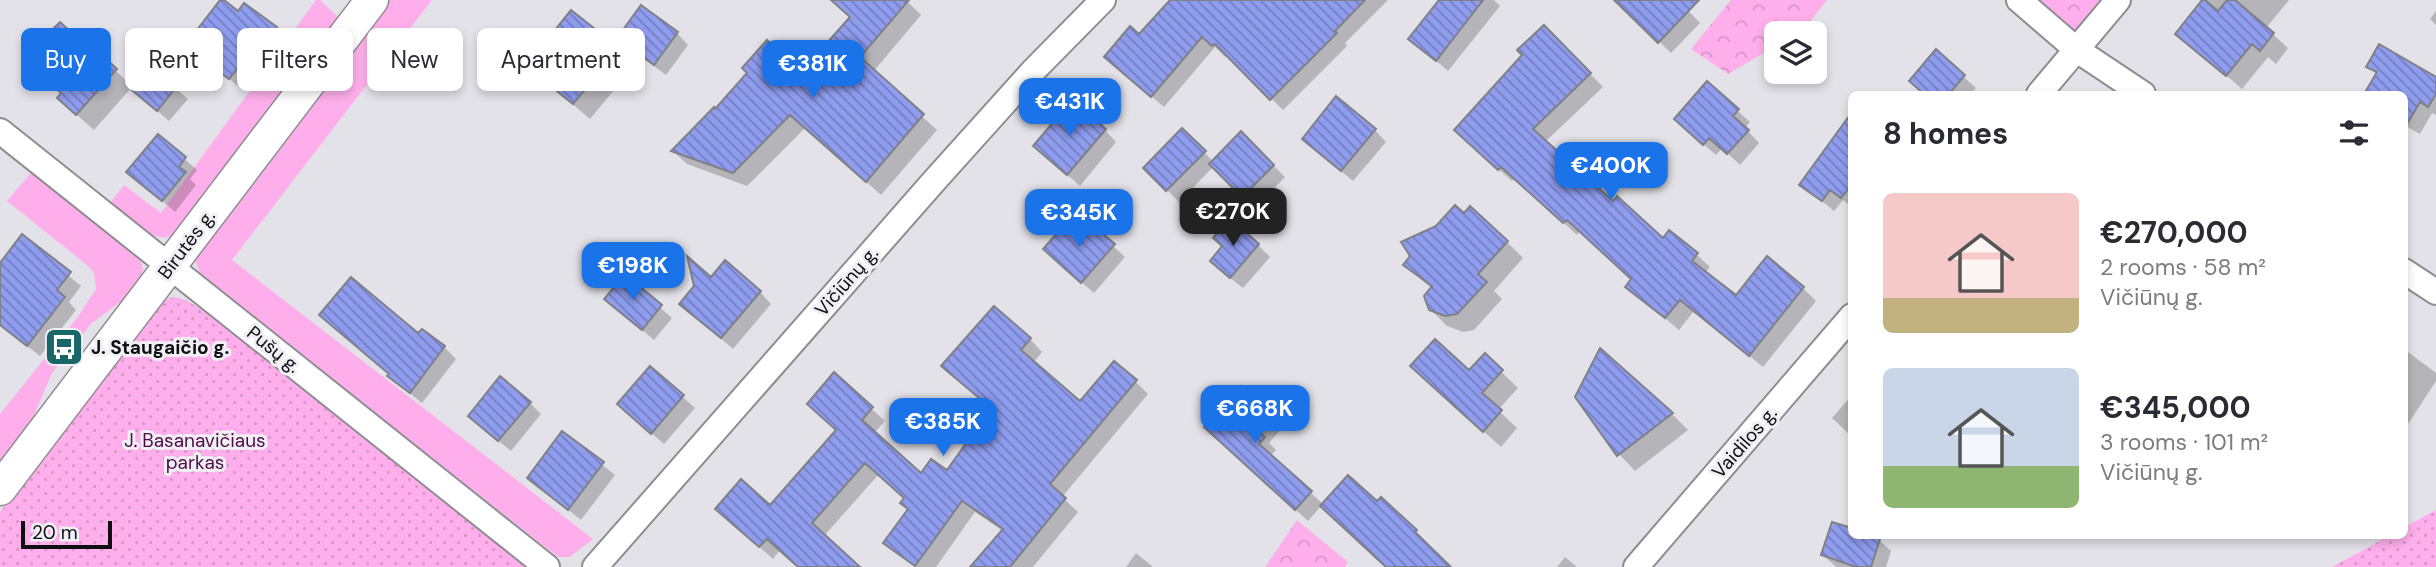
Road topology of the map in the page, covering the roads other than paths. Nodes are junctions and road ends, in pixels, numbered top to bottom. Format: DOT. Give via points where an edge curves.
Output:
graph roads {
  1 [pos="372,0"];
  2 [pos="1103,0"];
  3 [pos="2019,0"];
  4 [pos="2118,0"];
  5 [pos="2077,50"];
  6 [pos="2042,91"];
  7 [pos="2138,91"];
  8 [pos="0,131"];
  9 [pos="170,266"];
  10 [pos="2408,274"];
  11 [pos="2436,292"];
  12 [pos="1848,321"];
  13 [pos="0,489"];
  14 [pos="547,567"];
  15 [pos="595,567"];
  16 [pos="1636,567"];
  1 -- 9 [label="street, Birutės g."];
  2 -- 15 [label="street, Vičiūnų g." via="935,180"];
  3 -- 5 [label="street"];
  4 -- 5 [label="street"];
  5 -- 6 [label="street"];
  5 -- 7 [label="street"];
  8 -- 9 [label="street, Pušų g."];
  9 -- 13 [label="street, Birutės g."];
  9 -- 14 [label="street, Pušų g."];
  10 -- 11 [label="street"];
  12 -- 16 [label="street, Vaidilos g."];
}
